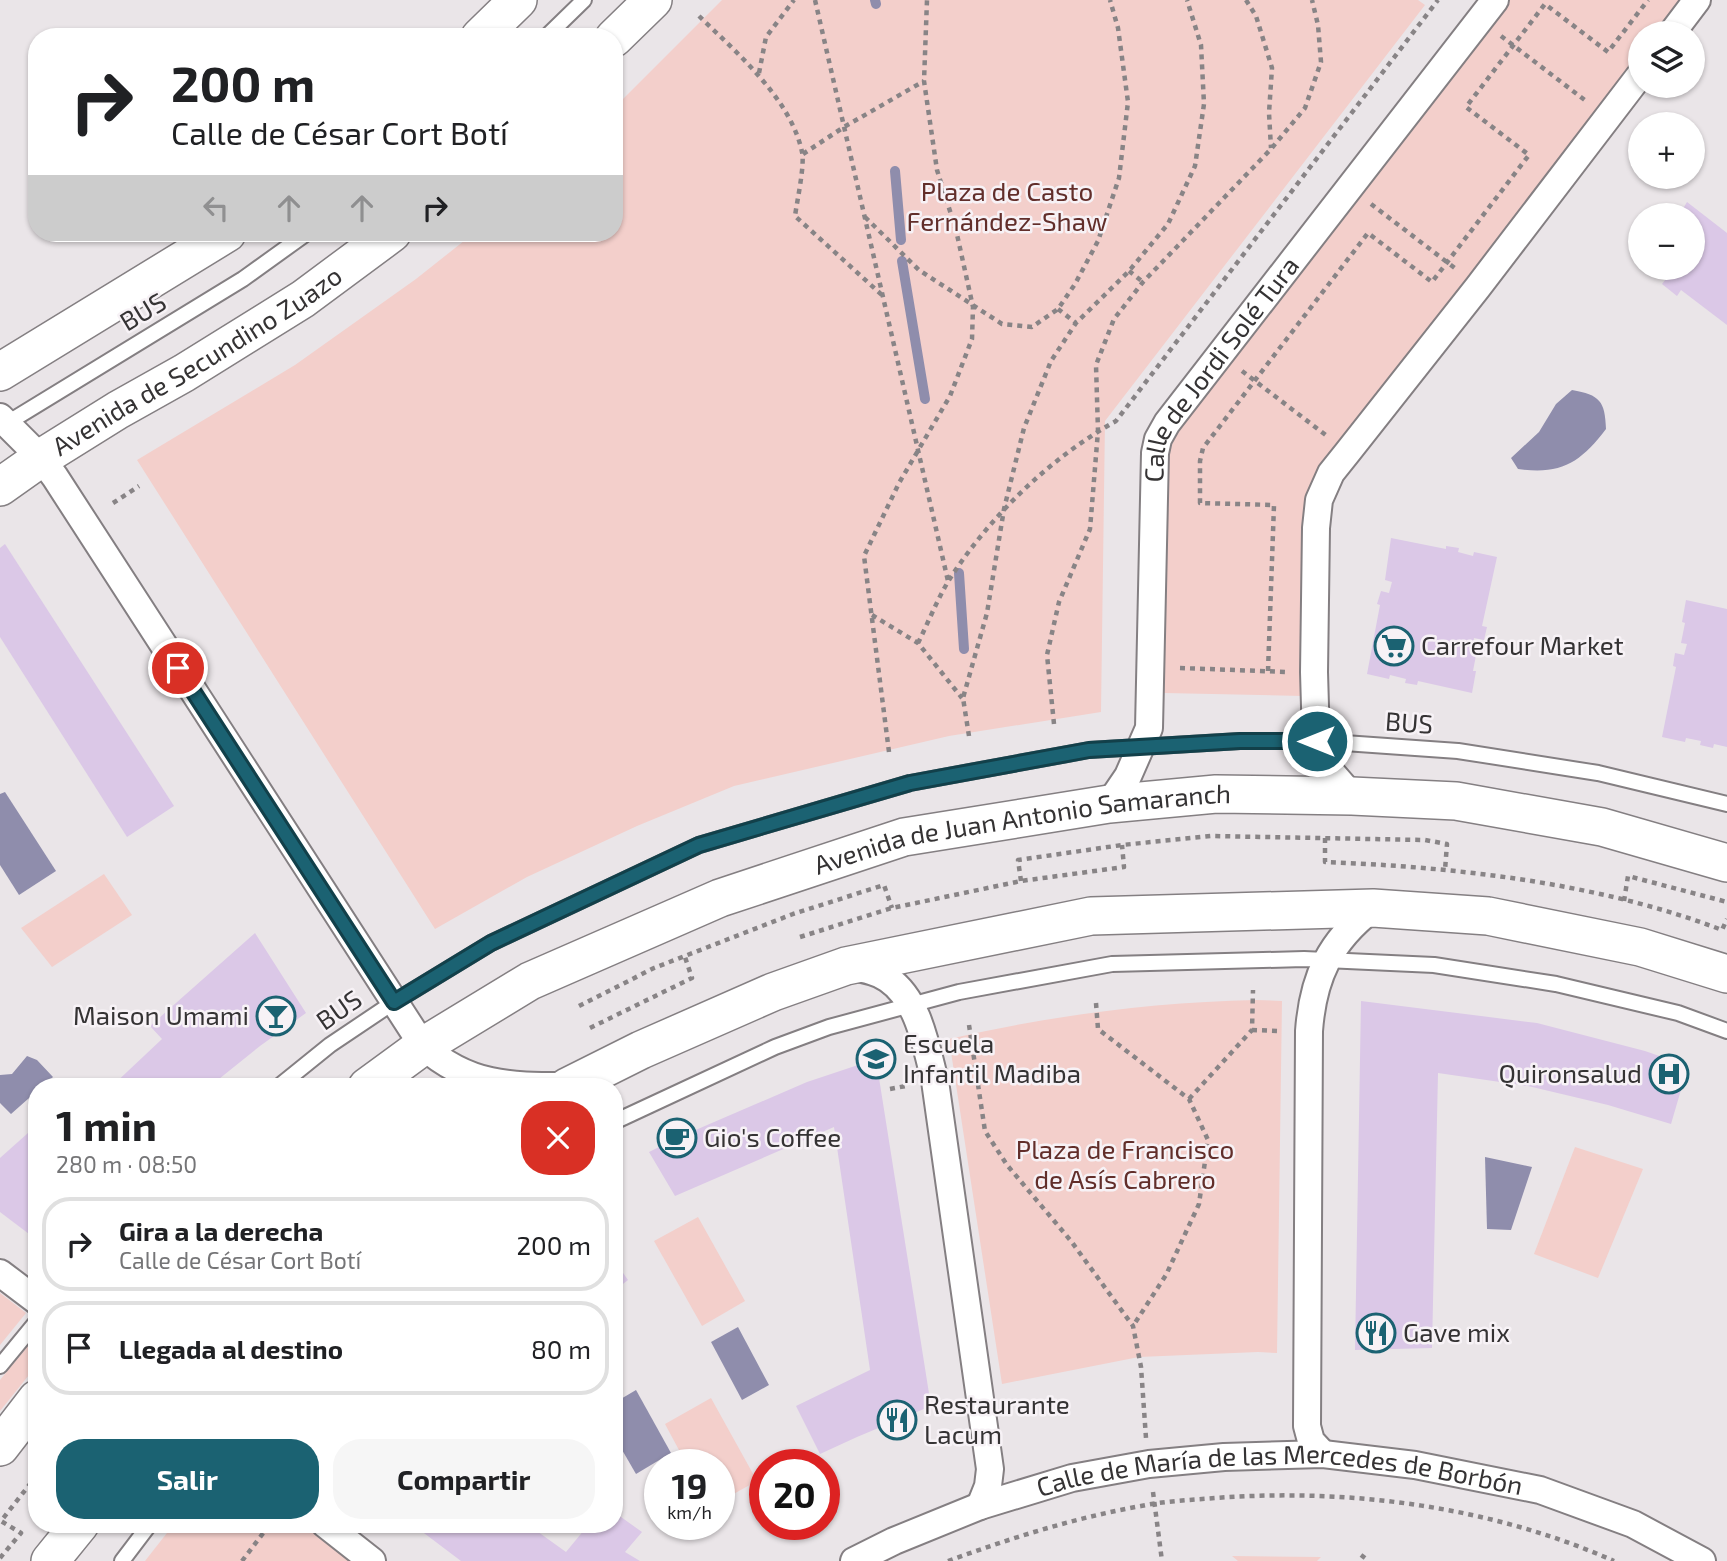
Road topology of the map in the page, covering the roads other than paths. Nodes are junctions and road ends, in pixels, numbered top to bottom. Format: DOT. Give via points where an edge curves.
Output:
graph roads {
  1 [pos="518,0"];
  2 [pos="584,0"];
  3 [pos="653,0"];
  4 [pos="1495,0"];
  5 [pos="489,28"];
  6 [pos="556,28"];
  7 [pos="623,29"];
  8 [pos="1628,90"];
  9 [pos="212,242"];
  10 [pos="294,242"];
  11 [pos="380,242"];
  12 [pos="0,372"];
  13 [pos="2,423"];
  14 [pos="41,458"];
  15 [pos="0,486"];
  16 [pos="1317,741"];
  17 [pos="1140,748"];
  18 [pos="1352,796"];
  19 [pos="1110,804"];
  20 [pos="1727,804"];
  21 [pos="1727,863"];
  22 [pos="1373,908"];
  23 [pos="1327,960"];
  24 [pos="846,966"];
  25 [pos="1727,974"];
  26 [pos="394,1002"];
  27 [pos="911,1006"];
  28 [pos="1727,1031"];
  29 [pos="423,1046"];
  30 [pos="289,1078"];
  31 [pos="379,1078"];
  32 [pos="479,1078"];
  33 [pos="584,1078"];
  34 [pos="623,1118"];
  35 [pos="0,1273"];
  36 [pos="28,1294"];
  37 [pos="28,1332"];
  38 [pos="0,1366"];
  39 [pos="28,1411"];
  40 [pos="0,1447"];
  41 [pos="1324,1454"];
  42 [pos="980,1506"];
  43 [pos="73,1533"];
  44 [pos="143,1533"];
  45 [pos="336,1533"];
  46 [pos="50,1561"];
  47 [pos="122,1561"];
  48 [pos="372,1561"];
  49 [pos="855,1561"];
  50 [pos="1702,1561"];
  1 -- 5 [label="street"];
  2 -- 6 [label="lane"];
  3 -- 7 [label="street"];
  4 -- 17 [label="street, Calle de Jordi Solé Tura" via="1158,439 1154,453 1149,728"];
  8 -- 16 [label="street" via="1331,473 1320,500 1316,528"];
  9 -- 12 [label="street"];
  10 -- 13 [label="lane, BUS" via="201,305"];
  11 -- 14 [label="street, Avenida de Secundino Zuazo" via="303,299"];
  13 -- 14 [label="street"];
  14 -- 15 [label="street, Avenida de Secundino Zuazo"];
  14 -- 26 [label="street"];
  16 -- 17 [label="lane, BUS"];
  16 -- 18 [label="street" via="1332,773"];
  16 -- 20 [label="lane, BUS" via="1458,751 1598,773"];
  17 -- 19 [label="street, Calle de Jordi Solé Tura"];
  17 -- 26 [label="lane, BUS" via="1089,750 910,783 699,845 491,943"];
  18 -- 19 [label="street, Avenida de Juan Antonio Samaranch" via="1216,794"];
  18 -- 21 [label="street, Avenida de Juan Antonio Samaranch" via="1456,801 1602,827"];
  19 -- 29 [label="street, Avenida de Juan Antonio Samaranch" via="904,836 720,898 530,981"];
  22 -- 23 [label="street" via="1344,933"];
  22 -- 24 [label="street" via="1091,916"];
  22 -- 25 [label="street" via="1488,916 1640,947"];
  23 -- 27 [label="lane" via="1112,964 959,992"];
  23 -- 28 [label="lane" via="1434,965 1556,984 1678,1013"];
  23 -- 41 [label="street" via="1311,1002 1309,1031 1307,1426 1311,1441"];
  24 -- 27 [label="street" via="888,979"];
  24 -- 33 [label="street" via="773,992"];
  26 -- 29 [label="street"];
  26 -- 30 [label="lane, BUS"];
  27 -- 34 [label="lane" via="829,1027 775,1047"];
  27 -- 42 [label="street" via="935,1081 982,1400 990,1469"];
  29 -- 31 [label="street, Avenida de Juan Antonio Samaranch"];
  29 -- 32 [label="street" via="452,1067"];
  35 -- 36 [label="street"];
  37 -- 38 [label="lane"];
  39 -- 40 [label="street"];
  41 -- 42 [label="street, Calle de María de las Mercedes de Borbón" via="1149,1464 1072,1478"];
  41 -- 50 [label="street, Calle de María de las Mercedes de Borbón" via="1415,1465 1540,1490 1633,1524"];
  42 -- 49 [label="street, Calle de María de las Mercedes de Borbón"];
  43 -- 46 [label="street"];
  44 -- 47 [label="lane"];
  45 -- 48 [label="street"];
}
